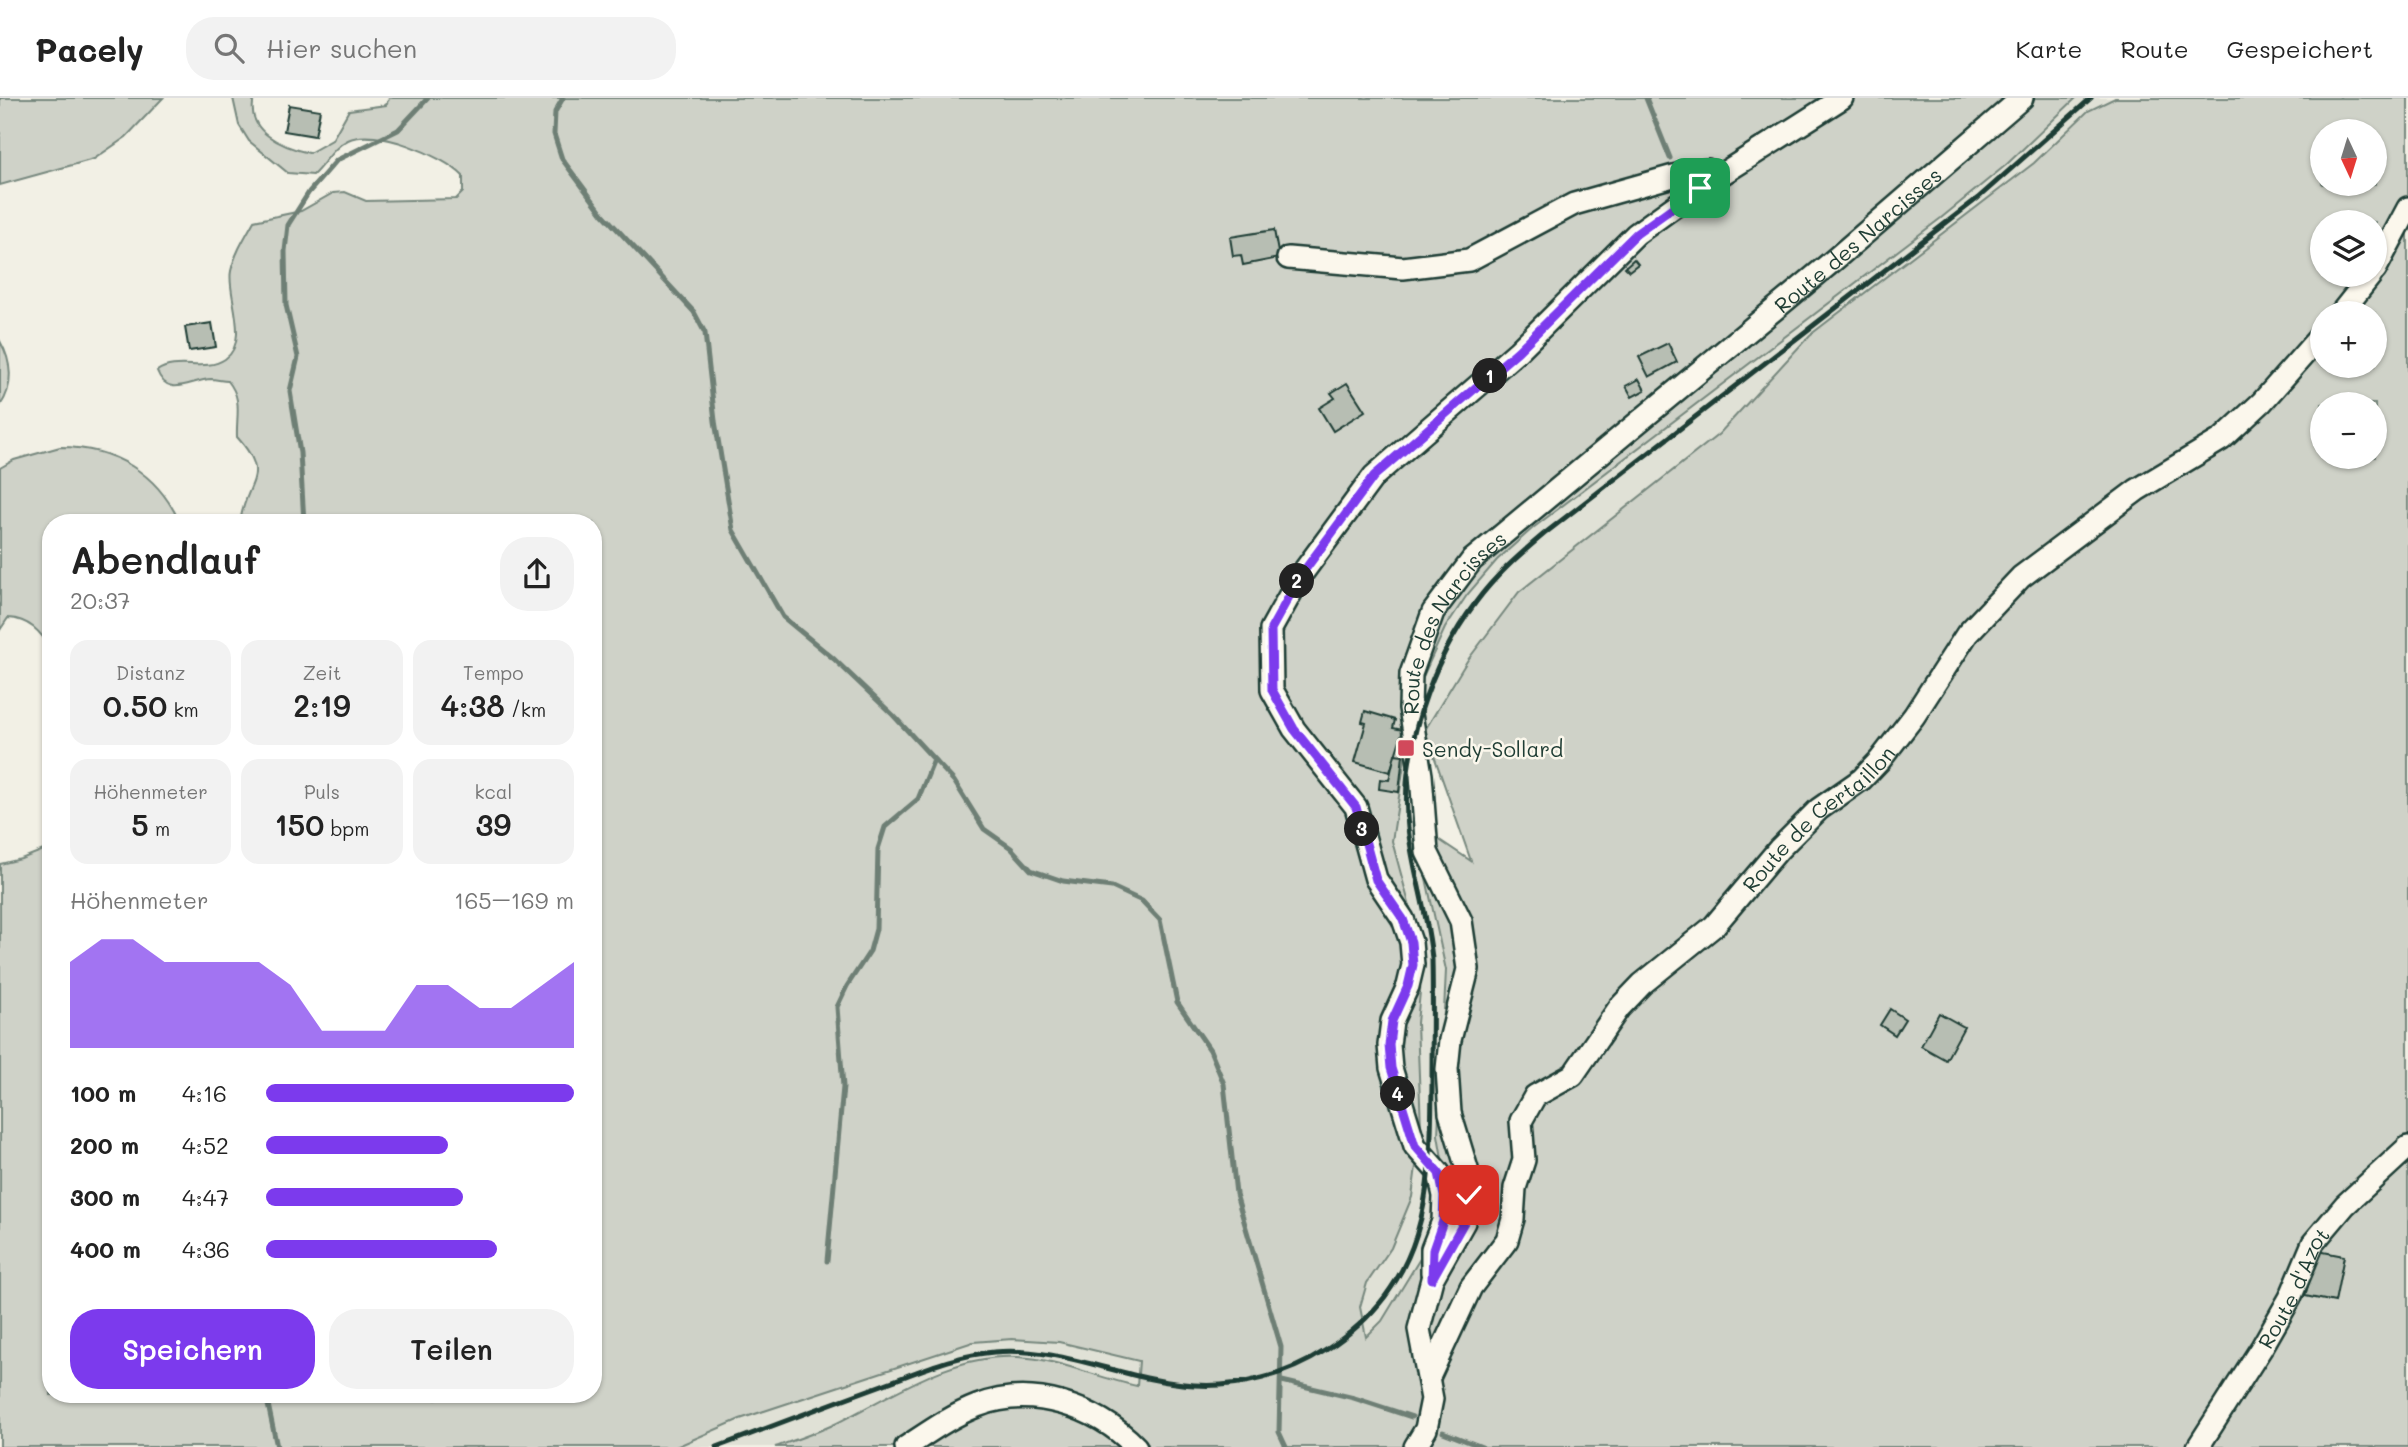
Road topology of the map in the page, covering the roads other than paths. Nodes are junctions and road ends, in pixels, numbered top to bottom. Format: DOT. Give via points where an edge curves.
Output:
graph roads {
  1 [pos="1842,98"];
  2 [pos="2022,98"];
  3 [pos="1714,179"];
  4 [pos="2408,208"];
  5 [pos="2387,247"];
  6 [pos="1288,258"];
  7 [pos="2362,287"];
  8 [pos="2350,301"];
  9 [pos="2310,348"];
  10 [pos="2408,1147"];
  11 [pos="1432,1279"];
  12 [pos="1430,1375"];
  13 [pos="906,1447"];
  14 [pos="1136,1447"];
  15 [pos="1415,1447"];
  16 [pos="2198,1447"];
  1 -- 3 [label="street"];
  2 -- 11 [label="street, Route des Narcisses" via="1824,269 1472,560 1433,611 1411,674 1410,708 1427,852 1461,921 1468,970 1447,1069 1450,1113 1467,1169 1469,1195 1464,1222"];
  3 -- 6 [label="street" via="1707,170 1677,175 1574,204 1469,260 1432,267"];
  3 -- 11 [label="street" via="1636,234 1518,351 1374,476 1301,575 1271,629 1272,690 1294,729 1356,807 1376,880 1403,919 1411,942 1413,965 1392,1021 1389,1045 1391,1068 1415,1146 1439,1173 1444,1196"];
  4 -- 5 [label="street"];
  7 -- 8 [label="street"];
  9 -- 12 [label="street, Route de Certaillon" via="2222,439 2137,489 2047,554 2001,596 1967,634 1880,760 1862,779 1819,808 1714,926 1626,1000 1573,1075 1535,1096 1521,1121 1524,1160 1507,1240 1471,1287"];
  10 -- 16 [label="street, Route d'Azot" via="2346,1205 2314,1243 2290,1298"];
  11 -- 12 [label="street, Route des Narcisses" via="1419,1329"];
  12 -- 15 [label="street, Route des Narcisses" via="1431,1413"];
  13 -- 14 [label="street" via="979,1405 1031,1398 1081,1409"];
}
